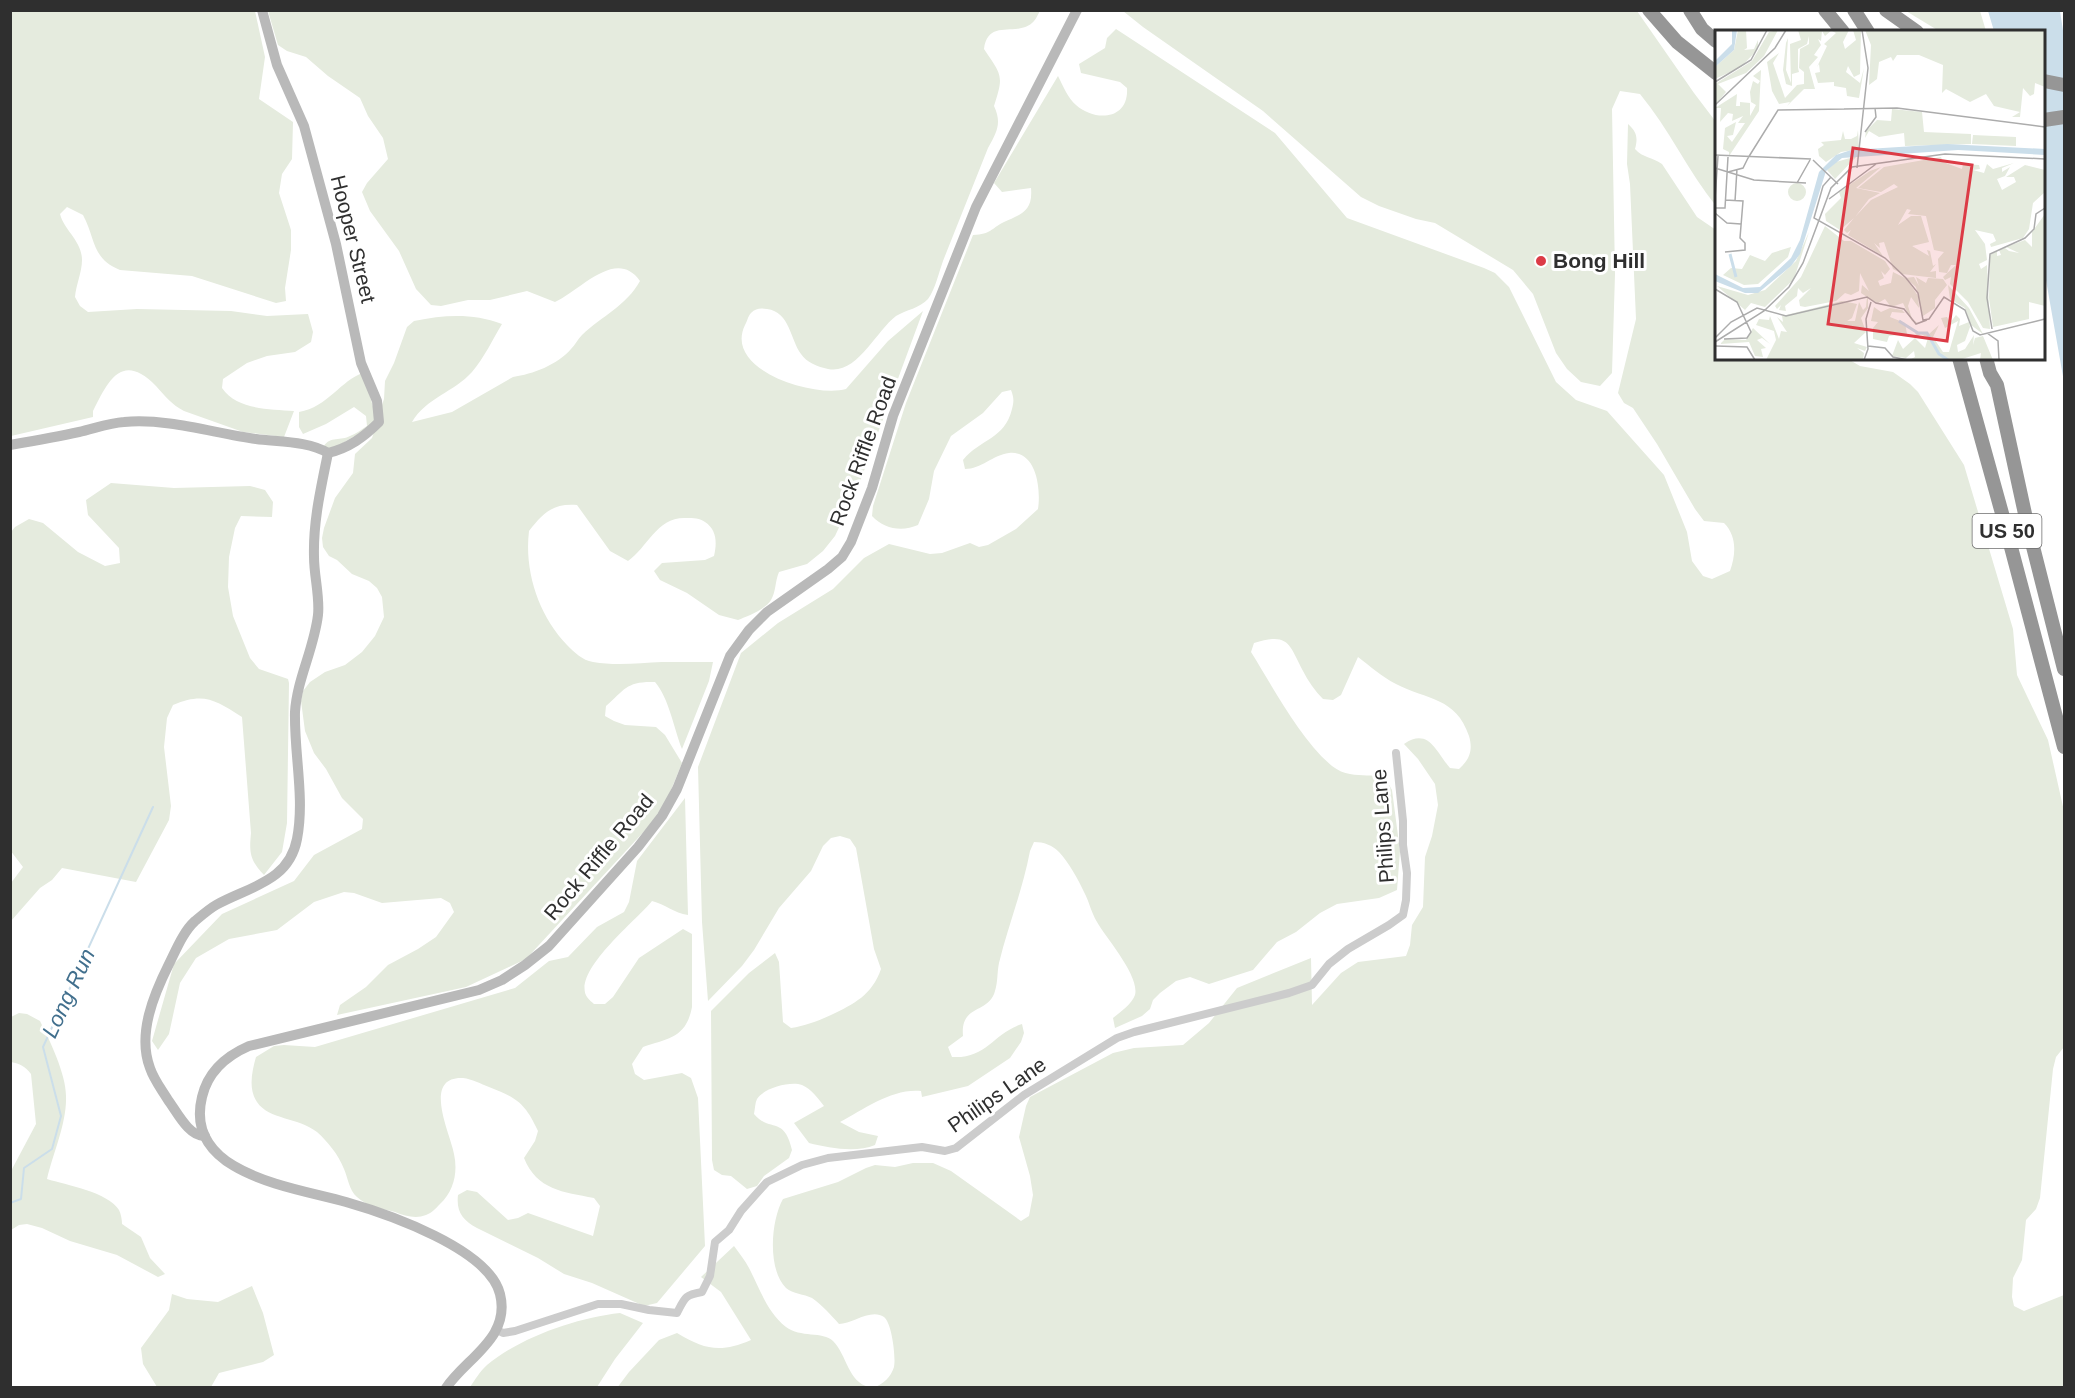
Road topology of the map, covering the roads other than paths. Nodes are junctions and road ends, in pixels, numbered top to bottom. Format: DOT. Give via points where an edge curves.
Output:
graph roads {
  1 [pos="262,10"];
  2 [pos="1077,10"];
  3 [pos="1649,10"];
  4 [pos="1658,10"];
  5 [pos="1690,10"];
  6 [pos="1825,10"];
  7 [pos="1854,10"];
  8 [pos="1886,10"];
  9 [pos="1841,30"];
  10 [pos="1867,30"];
  11 [pos="1914,30"];
  12 [pos="1715,40"];
  13 [pos="1690,52"];
  14 [pos="1715,72"];
  15 [pos="2045,82"];
  16 [pos="2064,87"];
  17 [pos="2045,88"];
  18 [pos="2064,110"];
  19 [pos="2045,112"];
  20 [pos="2064,117"];
  21 [pos="2045,120"];
  22 [pos="1960,360"];
  23 [pos="1969,360"];
  24 [pos="1987,360"];
  25 [pos="1993,360"];
  26 [pos="1996,385"];
  27 [pos="10,445"];
  28 [pos="328,453"];
  29 [pos="2064,669"];
  30 [pos="2054,705"];
  31 [pos="2064,747"];
  32 [pos="1396,753"];
  33 [pos="205,1136"];
  34 [pos="497,1330"];
  35 [pos="446,1388"];
  1 -- 28 [label="street, Hooper Street" via="277,65 304,126 336,244 361,363 379,412 379,422 369,432 343,450"];
  2 -- 33 [label="street, Rock Riffle Road" via="976,207 893,416 851,542 828,569 767,612 730,656 681,781 662,816 638,847 549,946 502,980 479,990 249,1046 227,1057 215,1070 202,1099 200,1121"];
  3 -- 13 [label="highway"];
  4 -- 13 [label="highway"];
  5 -- 12 [label="highway"];
  6 -- 9 [label="highway"];
  7 -- 10 [label="highway"];
  8 -- 11 [label="highway"];
  13 -- 14 [label="highway"];
  15 -- 16 [label="highway"];
  16 -- 17 [label="highway"];
  18 -- 19 [label="highway"];
  20 -- 21 [label="highway"];
  22 -- 30 [label="highway, US 50"];
  23 -- 30 [label="highway"];
  24 -- 26 [label="highway, US 50"];
  25 -- 26 [label="highway"];
  26 -- 29 [label="highway, US 50"];
  27 -- 28 [label="street" via="123,422 146,422 304,445"];
  28 -- 33 [label="street" via="314,534 318,612 295,711 299,815 294,853 262,885 215,905 193,923 158,986 150,1013 146,1042 149,1067 191,1131 196,1136"];
  30 -- 31 [label="highway, US 50"];
  32 -- 34 [label="street, Philips Lane" via="1407,873 1403,915 1348,949 1312,985 1117,1038 1024,1095 956,1148 922,1147 828,1158 802,1165 767,1182 715,1242 710,1276 702,1292 689,1294 676,1313 598,1304 515,1331"];
  33 -- 34 [label="street" via="222,1158 249,1175 375,1212 431,1235 475,1259 497,1283 501,1313"];
  34 -- 35 [label="street"];
}
